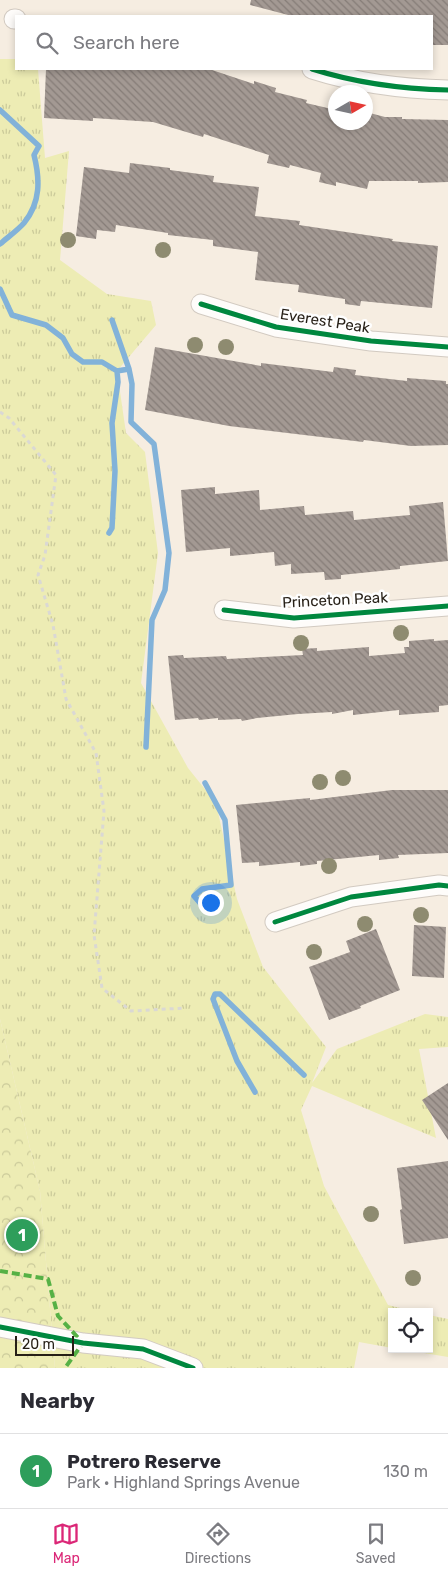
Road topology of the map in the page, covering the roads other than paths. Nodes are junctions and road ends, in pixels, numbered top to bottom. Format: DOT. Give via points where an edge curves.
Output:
graph roads {
  1 [pos="315,70"];
  2 [pos="448,90"];
  3 [pos="201,304"];
  4 [pos="448,347"];
  5 [pos="448,606"];
  6 [pos="224,610"];
  7 [pos="448,886"];
  8 [pos="275,922"];
  9 [pos="0,1327"];
  10 [pos="193,1368"];
  1 -- 2 [label="street" via="407,89"];
  3 -- 4 [label="street, Everest Peak" via="276,327 370,342"];
  5 -- 6 [label="street, Princeton Peak" via="294,618"];
  7 -- 8 [label="street" via="351,898"];
  9 -- 10 [label="street" via="83,1343 143,1349"];
}
